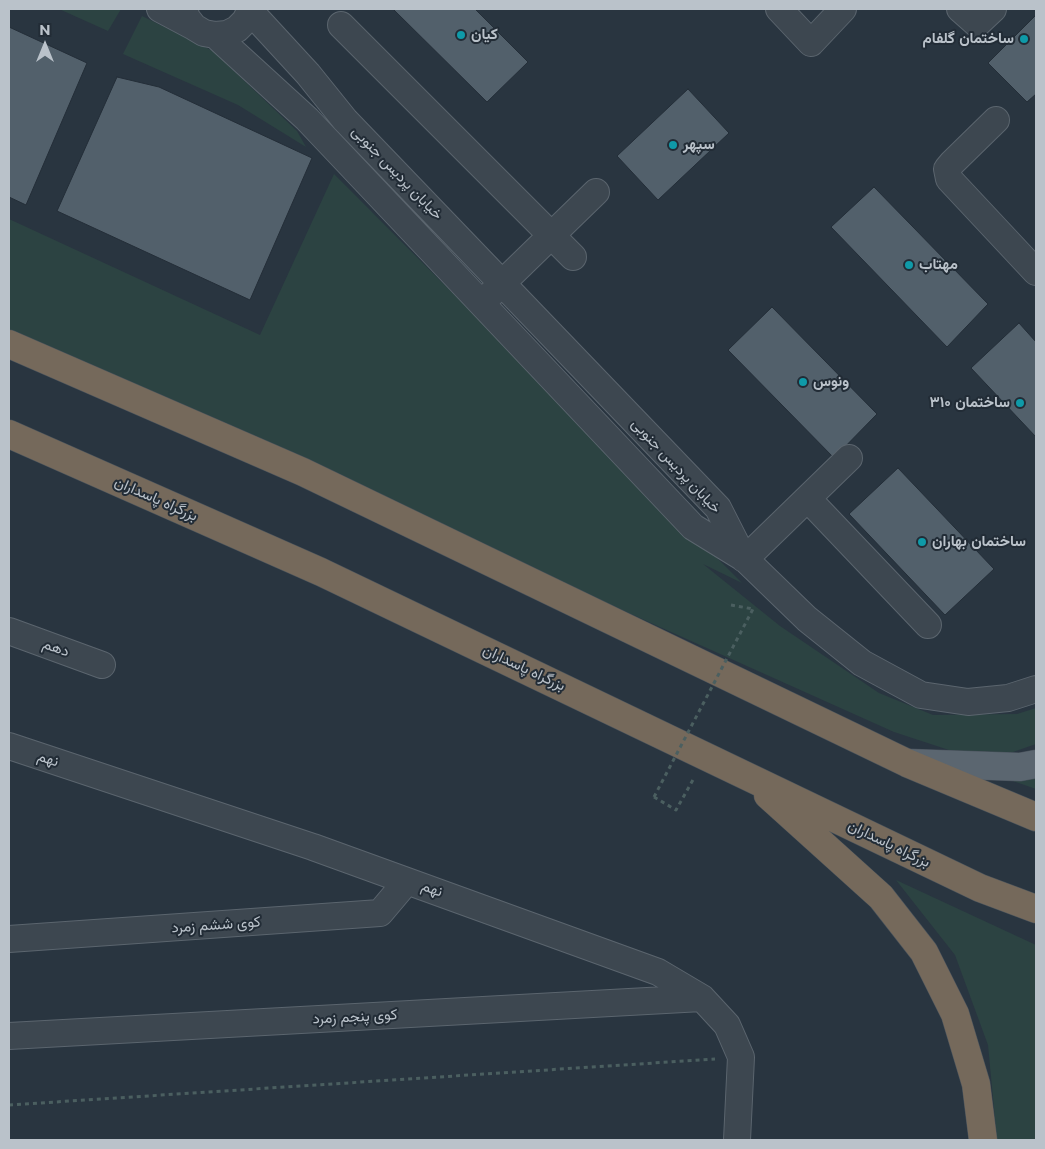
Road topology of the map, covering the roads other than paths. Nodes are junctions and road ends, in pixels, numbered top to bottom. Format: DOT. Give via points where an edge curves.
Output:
graph roads {
  1 [pos="160,9"];
  2 [pos="779,9"];
  3 [pos="843,9"];
  4 [pos="960,9"];
  5 [pos="993,9"];
  6 [pos="250,10"];
  7 [pos="198,24"];
  8 [pos="341,25"];
  9 [pos="996,120"];
  10 [pos="596,192"];
  11 [pos="552,235"];
  12 [pos="573,257"];
  13 [pos="1036,272"];
  14 [pos="502,283"];
  15 [pos="482,303"];
  16 [pos="9,344"];
  17 [pos="9,434"];
  18 [pos="848,458"];
  19 [pos="808,499"];
  20 [pos="745,559"];
  21 [pos="928,625"];
  22 [pos="9,631"];
  23 [pos="102,665"];
  24 [pos="1036,689"];
  25 [pos="9,746"];
  26 [pos="907,763"];
  27 [pos="1036,764"];
  28 [pos="745,774"];
  29 [pos="1036,817"];
  30 [pos="407,880"];
  31 [pos="1036,909"];
  32 [pos="9,939"];
  33 [pos="702,998"];
  34 [pos="9,1036"];
  35 [pos="737,1140"];
  36 [pos="983,1140"];
  1 -- 7 [label="street, خیابان پردیس جنوبی"];
  2 -- 3 [label="street" via="811,43"];
  4 -- 5 [label="street" via="977,24"];
  6 -- 7 [label="street" via="245,21 227,34"];
  6 -- 14 [label="street, خیابان پردیس جنوبی" via="345,120"];
  7 -- 15 [label="street, خیابان پردیس جنوبی" via="307,119"];
  8 -- 11 [label="street"];
  9 -- 13 [label="street" via="947,169 949,179"];
  10 -- 11 [label="street"];
  11 -- 12 [label="street"];
  11 -- 14 [label="street"];
  14 -- 15 [label="street"];
  14 -- 20 [label="street, خیابان پردیس جنوبی" via="718,508"];
  15 -- 20 [label="street, خیابان پردیس جنوبی" via="693,527"];
  16 -- 26 [label="highway" via="303,472"];
  17 -- 28 [label="highway, بزرگراه پاسداران" via="321,572"];
  18 -- 19 [label="street"];
  19 -- 20 [label="street"];
  19 -- 21 [label="street"];
  20 -- 24 [label="street" via="807,619 862,663 921,695 968,702 1008,698"];
  22 -- 23 [label="street, دهم"];
  25 -- 30 [label="street, نهم"];
  26 -- 27 [label="main road" via="1020,767"];
  26 -- 29 [label="highway"];
  28 -- 31 [label="highway, بزرگراه پاسداران" via="980,888"];
  28 -- 36 [label="highway" via="881,897 924,952 955,1014 976,1084"];
  30 -- 32 [label="street, کوی ششم زمرد" via="380,913"];
  30 -- 33 [label="street, نهم" via="658,972"];
  33 -- 34 [label="street, کوی پنجم زمرد"];
  33 -- 35 [label="street, نهم" via="727,1025 741,1057"];
}
